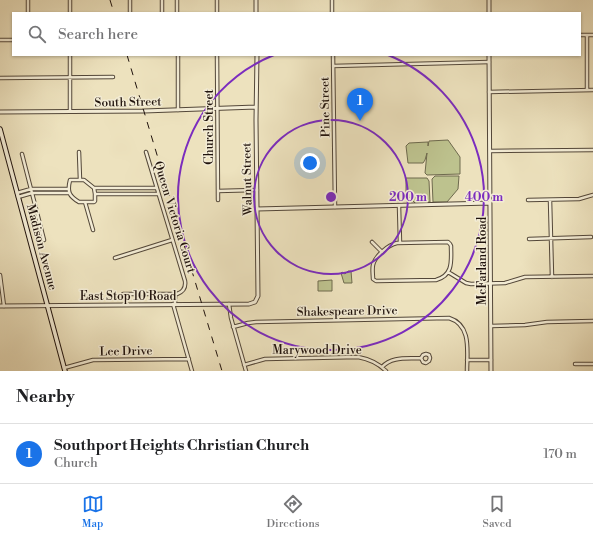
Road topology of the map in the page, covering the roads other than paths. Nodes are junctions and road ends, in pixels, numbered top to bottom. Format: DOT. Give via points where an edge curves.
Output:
graph roads {
  1 [pos="28,0"];
  2 [pos="70,0"];
  3 [pos="130,0"];
  4 [pos="162,0"];
  5 [pos="177,0"];
  6 [pos="217,0"];
  7 [pos="256,0"];
  8 [pos="332,0"];
  9 [pos="489,0"];
  10 [pos="28,12"];
  11 [pos="70,12"];
  12 [pos="130,12"];
  13 [pos="162,12"];
  14 [pos="178,12"];
  15 [pos="217,12"];
  16 [pos="256,12"];
  17 [pos="332,12"];
  18 [pos="489,12"];
  19 [pos="581,35"];
  20 [pos="587,35"];
  21 [pos="593,35"];
  22 [pos="0,40"];
  23 [pos="12,40"];
  24 [pos="70,56"];
  25 [pos="178,56"];
  26 [pos="217,56"];
  27 [pos="257,56"];
  28 [pos="333,56"];
  29 [pos="489,56"];
  30 [pos="489,62"];
  31 [pos="333,66"];
  32 [pos="70,77"];
  33 [pos="113,77"];
  34 [pos="0,78"];
  35 [pos="587,90"];
  36 [pos="593,90"];
  37 [pos="489,92"];
  38 [pos="256,107"];
  39 [pos="218,108"];
  40 [pos="178,110"];
  41 [pos="70,111"];
  42 [pos="0,112"];
  43 [pos="0,129"];
  44 [pos="593,150"];
  45 [pos="490,151"];
  46 [pos="79,152"];
  47 [pos="146,152"];
  48 [pos="22,154"];
  49 [pos="80,180"];
  50 [pos="94,188"];
  51 [pos="156,188"];
  52 [pos="31,189"];
  53 [pos="68,189"];
  54 [pos="257,190"];
  55 [pos="218,191"];
  56 [pos="32,193"];
  57 [pos="69,193"];
  58 [pos="95,194"];
  59 [pos="158,194"];
  60 [pos="17,195"];
  61 [pos="593,196"];
  62 [pos="218,200"];
  63 [pos="528,200"];
  64 [pos="550,200"];
  65 [pos="85,202"];
  66 [pos="490,203"];
  67 [pos="399,206"];
  68 [pos="335,207"];
  69 [pos="257,209"];
  70 [pos="93,230"];
  71 [pos="591,237"];
  72 [pos="529,238"];
  73 [pos="551,238"];
  74 [pos="44,240"];
  75 [pos="172,240"];
  76 [pos="372,242"];
  77 [pos="400,243"];
  78 [pos="382,252"];
  79 [pos="115,258"];
  80 [pos="448,272"];
  81 [pos="0,275"];
  82 [pos="592,276"];
  83 [pos="552,277"];
  84 [pos="491,283"];
  85 [pos="123,294"];
  86 [pos="175,294"];
  87 [pos="255,302"];
  88 [pos="174,304"];
  89 [pos="229,304"];
  90 [pos="2,306"];
  91 [pos="48,306"];
  92 [pos="593,321"];
  93 [pos="233,326"];
  94 [pos="491,326"];
  95 [pos="421,358"];
  96 [pos="188,359"];
  97 [pos="467,360"];
  98 [pos="491,360"];
  99 [pos="575,364"];
  100 [pos="593,364"];
  101 [pos="244,365"];
  102 [pos="382,367"];
  103 [pos="64,369"];
  104 [pos="192,371"];
  105 [pos="246,371"];
  106 [pos="386,371"];
  107 [pos="467,371"];
  108 [pos="492,371"];
  1 -- 10 [label="street"];
  2 -- 11 [label="street"];
  3 -- 12 [label="street"];
  4 -- 13 [label="street"];
  5 -- 14 [label="street"];
  6 -- 15 [label="street"];
  7 -- 16 [label="street"];
  8 -- 17 [label="street"];
  9 -- 18 [label="street"];
  19 -- 20 [label="street"];
  20 -- 21 [label="street"];
  20 -- 35 [label="street"];
  22 -- 23 [label="street"];
  24 -- 32 [label="street"];
  25 -- 40 [label="street"];
  26 -- 39 [label="street, Church Street"];
  27 -- 38 [label="street, Walnut Street"];
  28 -- 31 [label="street, Pine Street"];
  29 -- 30 [label="street, McFarland Road"];
  30 -- 31 [label="street"];
  30 -- 37 [label="street, McFarland Road"];
  31 -- 68 [label="street, Pine Street"];
  32 -- 33 [label="street"];
  32 -- 34 [label="street"];
  32 -- 41 [label="street"];
  35 -- 36 [label="street"];
  35 -- 37 [label="street"];
  37 -- 45 [label="street, McFarland Road"];
  38 -- 39 [label="street, South Street"];
  38 -- 54 [label="street, Walnut Street"];
  39 -- 40 [label="street, South Street"];
  39 -- 55 [label="street, Church Street"];
  40 -- 41 [label="street, South Street"];
  41 -- 42 [label="street, South Street"];
  43 -- 60 [label="main road, Madison Avenue"];
  44 -- 45 [label="street"];
  45 -- 66 [label="street, McFarland Road"];
  46 -- 49 [label="street"];
  47 -- 51 [label="street, Queen Victoria Court"];
  48 -- 52 [label="street"];
  49 -- 50 [label="street"];
  49 -- 53 [label="street" via="70,180"];
  50 -- 51 [label="street"];
  50 -- 58 [label="street"];
  51 -- 59 [label="street, Queen Victoria Court"];
  52 -- 53 [label="street"];
  52 -- 56 [label="street"];
  52 -- 60 [label="street"];
  53 -- 57 [label="street"];
  54 -- 55 [label="street"];
  54 -- 69 [label="street, Walnut Street"];
  55 -- 62 [label="street, Church Street"];
  56 -- 57 [label="street"];
  56 -- 60 [label="street"];
  56 -- 74 [label="street"];
  57 -- 65 [label="street" via="78,202"];
  58 -- 59 [label="street"];
  58 -- 65 [label="street" via="95,201"];
  59 -- 75 [label="street, Queen Victoria Court"];
  60 -- 91 [label="main road, Madison Avenue"];
  61 -- 64 [label="street"];
  63 -- 64 [label="street"];
  64 -- 73 [label="street"];
  65 -- 70 [label="street"];
  66 -- 67 [label="street"];
  66 -- 84 [label="street, McFarland Road"];
  67 -- 68 [label="street"];
  67 -- 77 [label="street"];
  68 -- 69 [label="street"];
  69 -- 87 [label="street, Walnut Street" via="258,296"];
  71 -- 73 [label="street"];
  72 -- 73 [label="street"];
  73 -- 83 [label="street"];
  75 -- 79 [label="street"];
  75 -- 86 [label="street, Queen Victoria Court" via="185,284 182,292"];
  76 -- 78 [label="street"];
  77 -- 78 [label="street" via="392,244"];
  77 -- 80 [label="street" via="450,243 451,262"];
  78 -- 80 [label="street" via="373,265 373,277 376,281 436,280"];
  80 -- 84 [label="street" via="466,283"];
  81 -- 90 [label="street"];
  82 -- 83 [label="street"];
  83 -- 84 [label="street" via="525,277 505,283"];
  84 -- 94 [label="street, McFarland Road"];
  85 -- 86 [label="street"];
  86 -- 88 [label="street"];
  87 -- 89 [label="street, East Stop 10 Road"];
  88 -- 89 [label="street, East Stop 10 Road"];
  88 -- 91 [label="street, East Stop 10 Road"];
  88 -- 96 [label="street"];
  89 -- 93 [label="street"];
  90 -- 91 [label="street, East Stop 10 Road"];
  91 -- 103 [label="main road, Madison Avenue"];
  92 -- 94 [label="street"];
  93 -- 97 [label="street, Shakespeare Drive" via="256,322 444,317 452,319 464,329"];
  93 -- 101 [label="street"];
  94 -- 98 [label="street, McFarland Road"];
  95 -- 102 [label="street" via="396,359"];
  96 -- 103 [label="street, Lee Drive" via="93,360"];
  96 -- 104 [label="street"];
  97 -- 98 [label="street"];
  97 -- 107 [label="street"];
  98 -- 108 [label="street, McFarland Road"];
  99 -- 100 [label="street"];
  101 -- 102 [label="street, Marywood Drive" via="265,359 358,357 372,360"];
  101 -- 105 [label="street"];
  102 -- 106 [label="street, Marywood Drive"];
}
